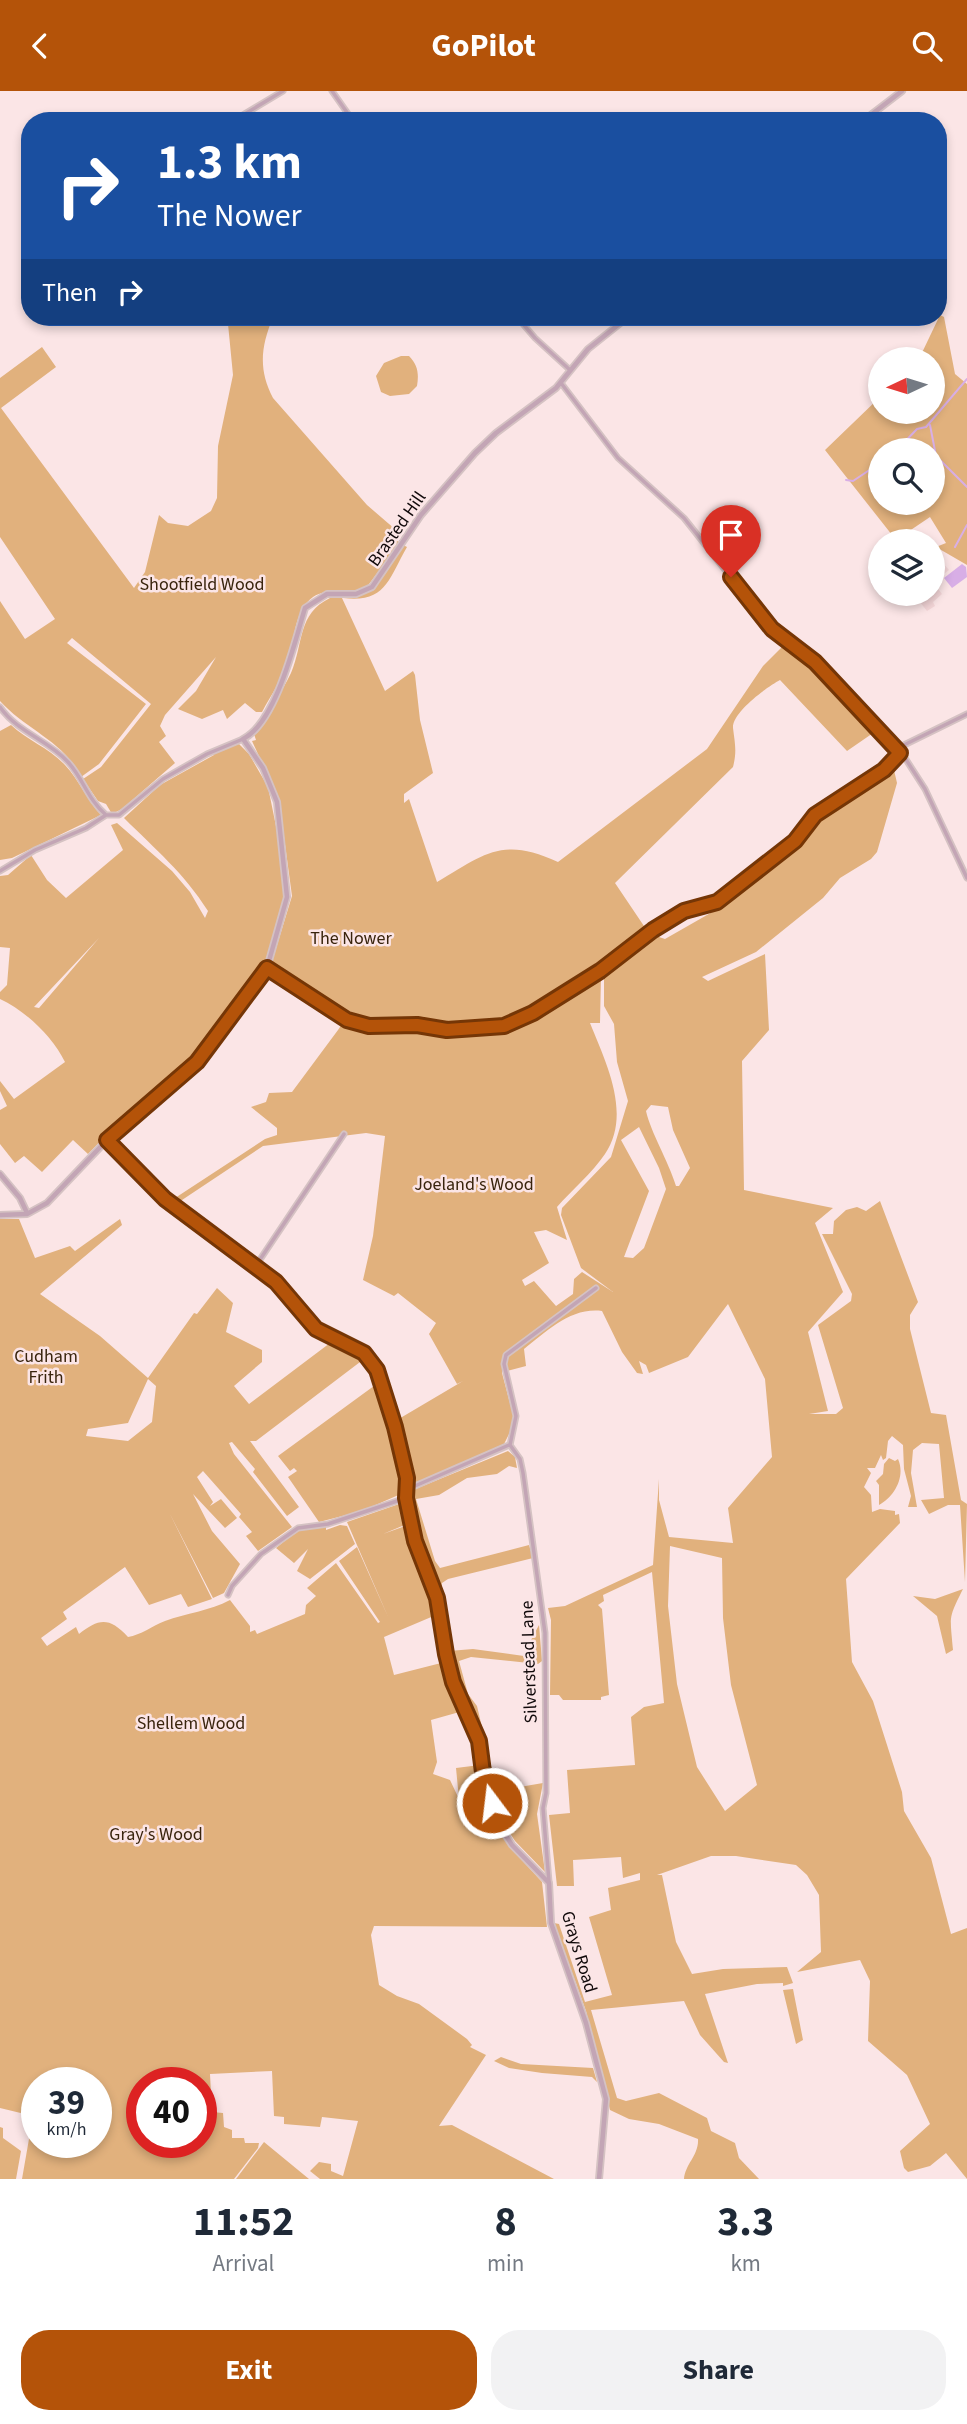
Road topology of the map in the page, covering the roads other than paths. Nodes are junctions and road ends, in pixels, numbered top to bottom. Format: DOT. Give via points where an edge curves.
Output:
graph roads {
  1 [pos="283,91"];
  2 [pos="332,91"];
  3 [pos="902,91"];
  4 [pos="248,112"];
  5 [pos="347,112"];
  6 [pos="875,112"];
  7 [pos="524,326"];
  8 [pos="616,326"];
  9 [pos="570,370"];
  10 [pos="561,383"];
  11 [pos="0,707"];
  12 [pos="967,714"];
  13 [pos="243,739"];
  14 [pos="899,752"];
  15 [pos="106,815"];
  16 [pos="0,870"];
  17 [pos="967,878"];
  18 [pos="267,968"];
  19 [pos="344,1134"];
  20 [pos="107,1140"];
  21 [pos="0,1174"];
  22 [pos="27,1214"];
  23 [pos="0,1215"];
  24 [pos="255,1268"];
  25 [pos="596,1288"];
  26 [pos="510,1445"];
  27 [pos="408,1489"];
  28 [pos="406,1498"];
  29 [pos="228,1595"];
  30 [pos="549,1883"];
  31 [pos="599,2179"];
  1 -- 4 [label="street"];
  2 -- 5 [label="street"];
  3 -- 6 [label="street"];
  7 -- 9 [label="street"];
  8 -- 9 [label="street, Brasted Hill" via="587,349"];
  9 -- 10 [label="street, Brasted Hill"];
  10 -- 13 [label="street, Brasted Hill" via="475,453 421,515 372,587 361,593 327,594 305,608 289,667 272,702"];
  10 -- 14 [label="street" via="618,459 684,518 772,629 808,656"];
  11 -- 15 [label="street" via="23,730 68,761"];
  12 -- 14 [label="street" via="904,745"];
  13 -- 15 [label="street, Brasted Hill" via="163,779 119,815"];
  13 -- 18 [label="street" via="263,768 277,802 283,856 287,897"];
  14 -- 17 [label="street" via="925,789"];
  14 -- 18 [label="street" via="884,770 815,815 795,841 717,902 684,911 600,971 504,1026 447,1030 369,1026 347,1020"];
  15 -- 16 [label="street"];
  18 -- 20 [label="street" via="197,1062"];
  19 -- 24 [label="street"];
  20 -- 22 [label="street" via="47,1203"];
  20 -- 24 [label="street" via="155,1190"];
  21 -- 22 [label="street"];
  22 -- 23 [label="street"];
  24 -- 27 [label="street" via="276,1282 316,1329 364,1353 377,1370"];
  25 -- 26 [label="street" via="506,1355 516,1416"];
  26 -- 27 [label="street"];
  26 -- 30 [label="street, Silverstead Lane" via="523,1473 545,1633 543,1808"];
  27 -- 28 [label="street"];
  28 -- 29 [label="street" via="328,1524 298,1528 261,1554"];
  28 -- 30 [label="street" via="415,1541 437,1598 451,1673 479,1741 484,1780 499,1825"];
  30 -- 31 [label="street, Grays Road" via="551,1923 586,2023 606,2099"];
}
